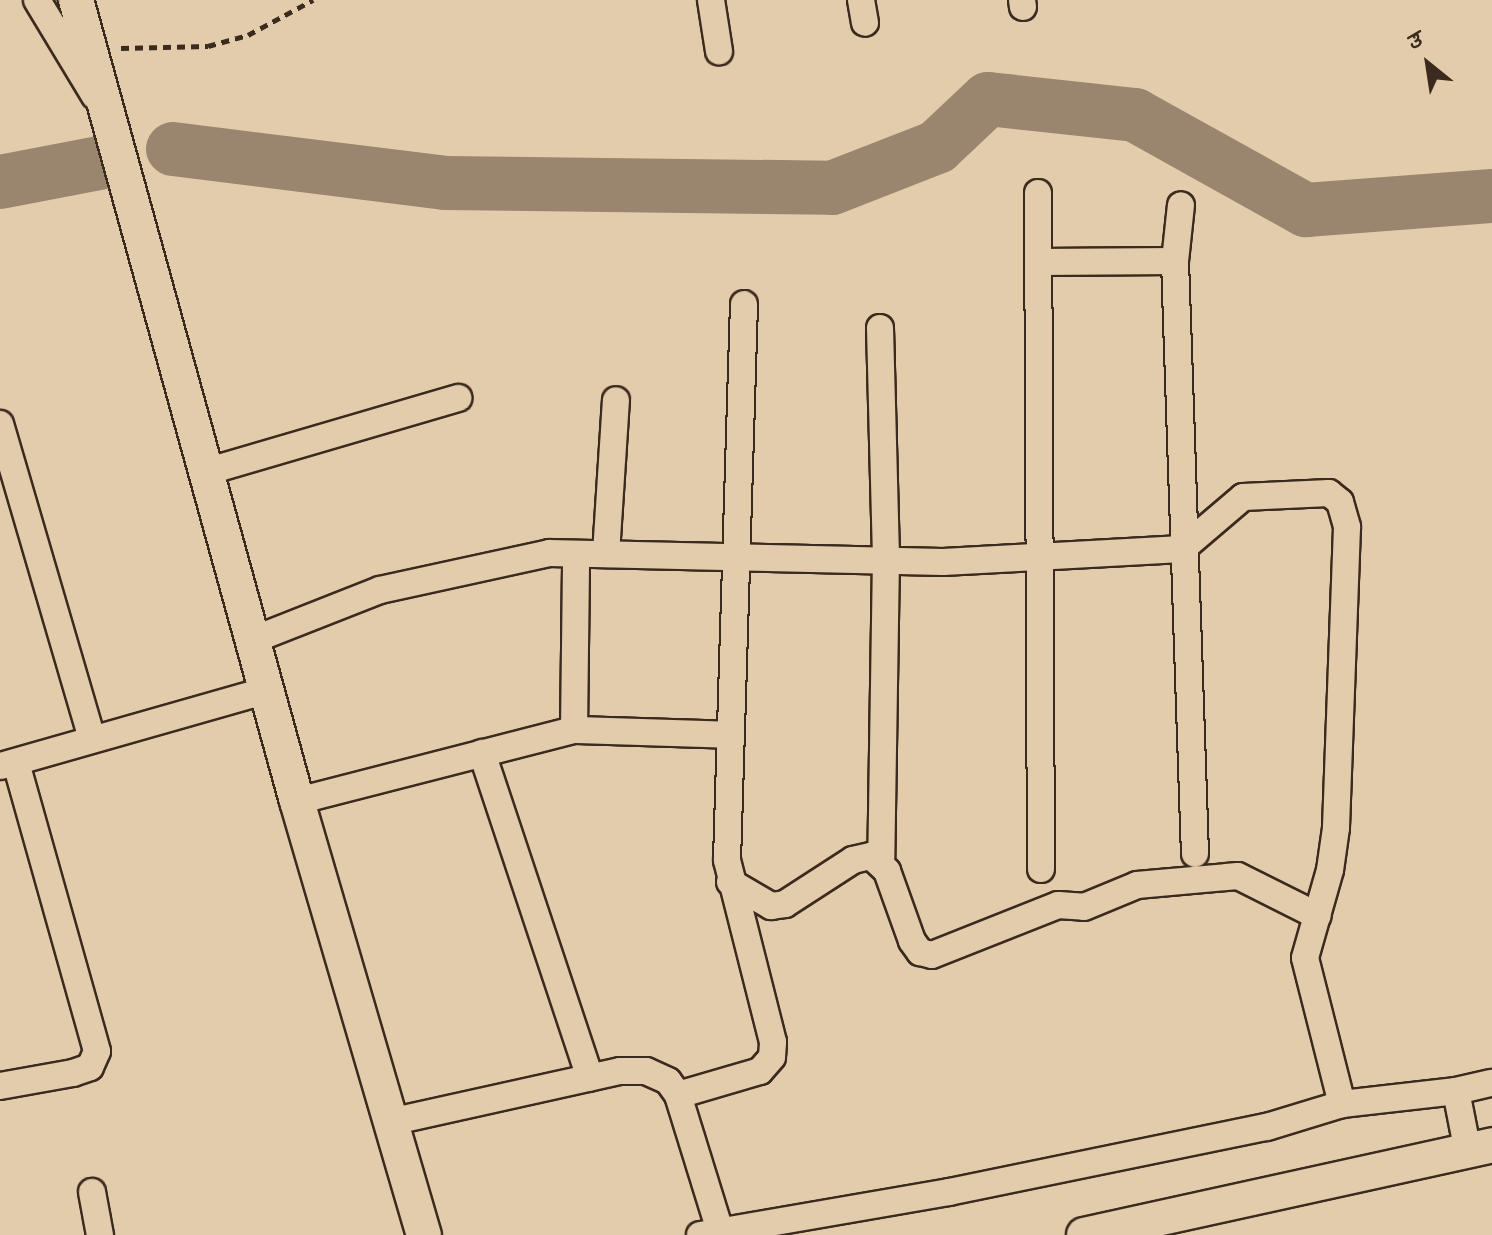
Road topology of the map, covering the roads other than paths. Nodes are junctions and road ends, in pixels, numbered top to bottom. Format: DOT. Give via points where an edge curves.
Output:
graph roads {
  1 [pos="37,0"];
  2 [pos="76,0"];
  3 [pos="711,0"];
  4 [pos="719,51"];
  5 [pos="108,125"];
  6 [pos="1038,193"];
  7 [pos="1181,205"];
  8 [pos="1175,261"];
  9 [pos="1038,262"];
  10 [pos="744,304"];
  11 [pos="880,328"];
  12 [pos="458,398"];
  13 [pos="616,400"];
  14 [pos="0,424"];
  15 [pos="205,472"];
  16 [pos="1182,549"];
  17 [pos="576,554"];
  18 [pos="606,554"];
  19 [pos="736,557"];
  20 [pos="886,558"];
  21 [pos="1042,558"];
  22 [pos="253,640"];
  23 [pos="267,690"];
  24 [pos="574,730"];
  25 [pos="731,735"];
  26 [pos="92,738"];
  27 [pos="482,753"];
  28 [pos="8,764"];
  29 [pos="297,801"];
  30 [pos="1195,854"];
  31 [pos="881,860"];
  32 [pos="1041,869"];
  33 [pos="730,882"];
  34 [pos="1318,916"];
  35 [pos="590,1078"];
  36 [pos="1492,1083"];
  37 [pos="0,1086"];
  38 [pos="678,1095"];
  39 [pos="1342,1104"];
  40 [pos="390,1122"];
  41 [pos="1468,1126"];
  42 [pos="92,1192"];
  43 [pos="710,1233"];
  44 [pos="100,1235"];
  45 [pos="424,1235"];
  46 [pos="1084,1235"];
  1 -- 5 [label="street"];
  2 -- 5 [label="street"];
  3 -- 4 [label="street"];
  5 -- 15 [label="street"];
  6 -- 9 [label="street"];
  7 -- 8 [label="street"];
  8 -- 9 [label="street"];
  8 -- 16 [label="street"];
  9 -- 21 [label="street"];
  10 -- 19 [label="street"];
  11 -- 20 [label="street"];
  12 -- 15 [label="street"];
  13 -- 18 [label="street"];
  14 -- 26 [label="street"];
  15 -- 22 [label="street"];
  16 -- 21 [label="street"];
  16 -- 30 [label="street"];
  16 -- 34 [label="street" via="1243,497 1329,493 1340,502 1347,527 1336,828"];
  17 -- 18 [label="street"];
  17 -- 22 [label="street" via="549,553 380,590"];
  17 -- 24 [label="street"];
  18 -- 19 [label="street"];
  19 -- 20 [label="street"];
  19 -- 25 [label="street"];
  20 -- 21 [label="street"];
  20 -- 31 [label="street"];
  21 -- 32 [label="street"];
  22 -- 23 [label="street"];
  23 -- 26 [label="street"];
  23 -- 29 [label="street"];
  24 -- 25 [label="street"];
  24 -- 27 [label="street"];
  25 -- 33 [label="street"];
  26 -- 28 [label="street"];
  27 -- 29 [label="street"];
  27 -- 35 [label="street"];
  28 -- 37 [label="street" via="97,1051 90,1067"];
  29 -- 40 [label="street"];
  31 -- 33 [label="street" via="853,860 785,904 771,906"];
  31 -- 34 [label="street" via="912,941 920,952 932,955 1058,905 1084,907 1137,885 1238,876"];
  33 -- 38 [label="street" via="773,1042 772,1057 760,1071"];
  34 -- 39 [label="street" via="1305,958"];
  35 -- 38 [label="street" via="646,1071 668,1081"];
  35 -- 40 [label="street"];
  36 -- 41 [label="street"];
  38 -- 43 [label="street"];
  39 -- 41 [label="street"];
  39 -- 43 [label="street" via="1267,1127 949,1192"];
  40 -- 45 [label="street"];
  41 -- 46 [label="street"];
  42 -- 44 [label="street"];
}
